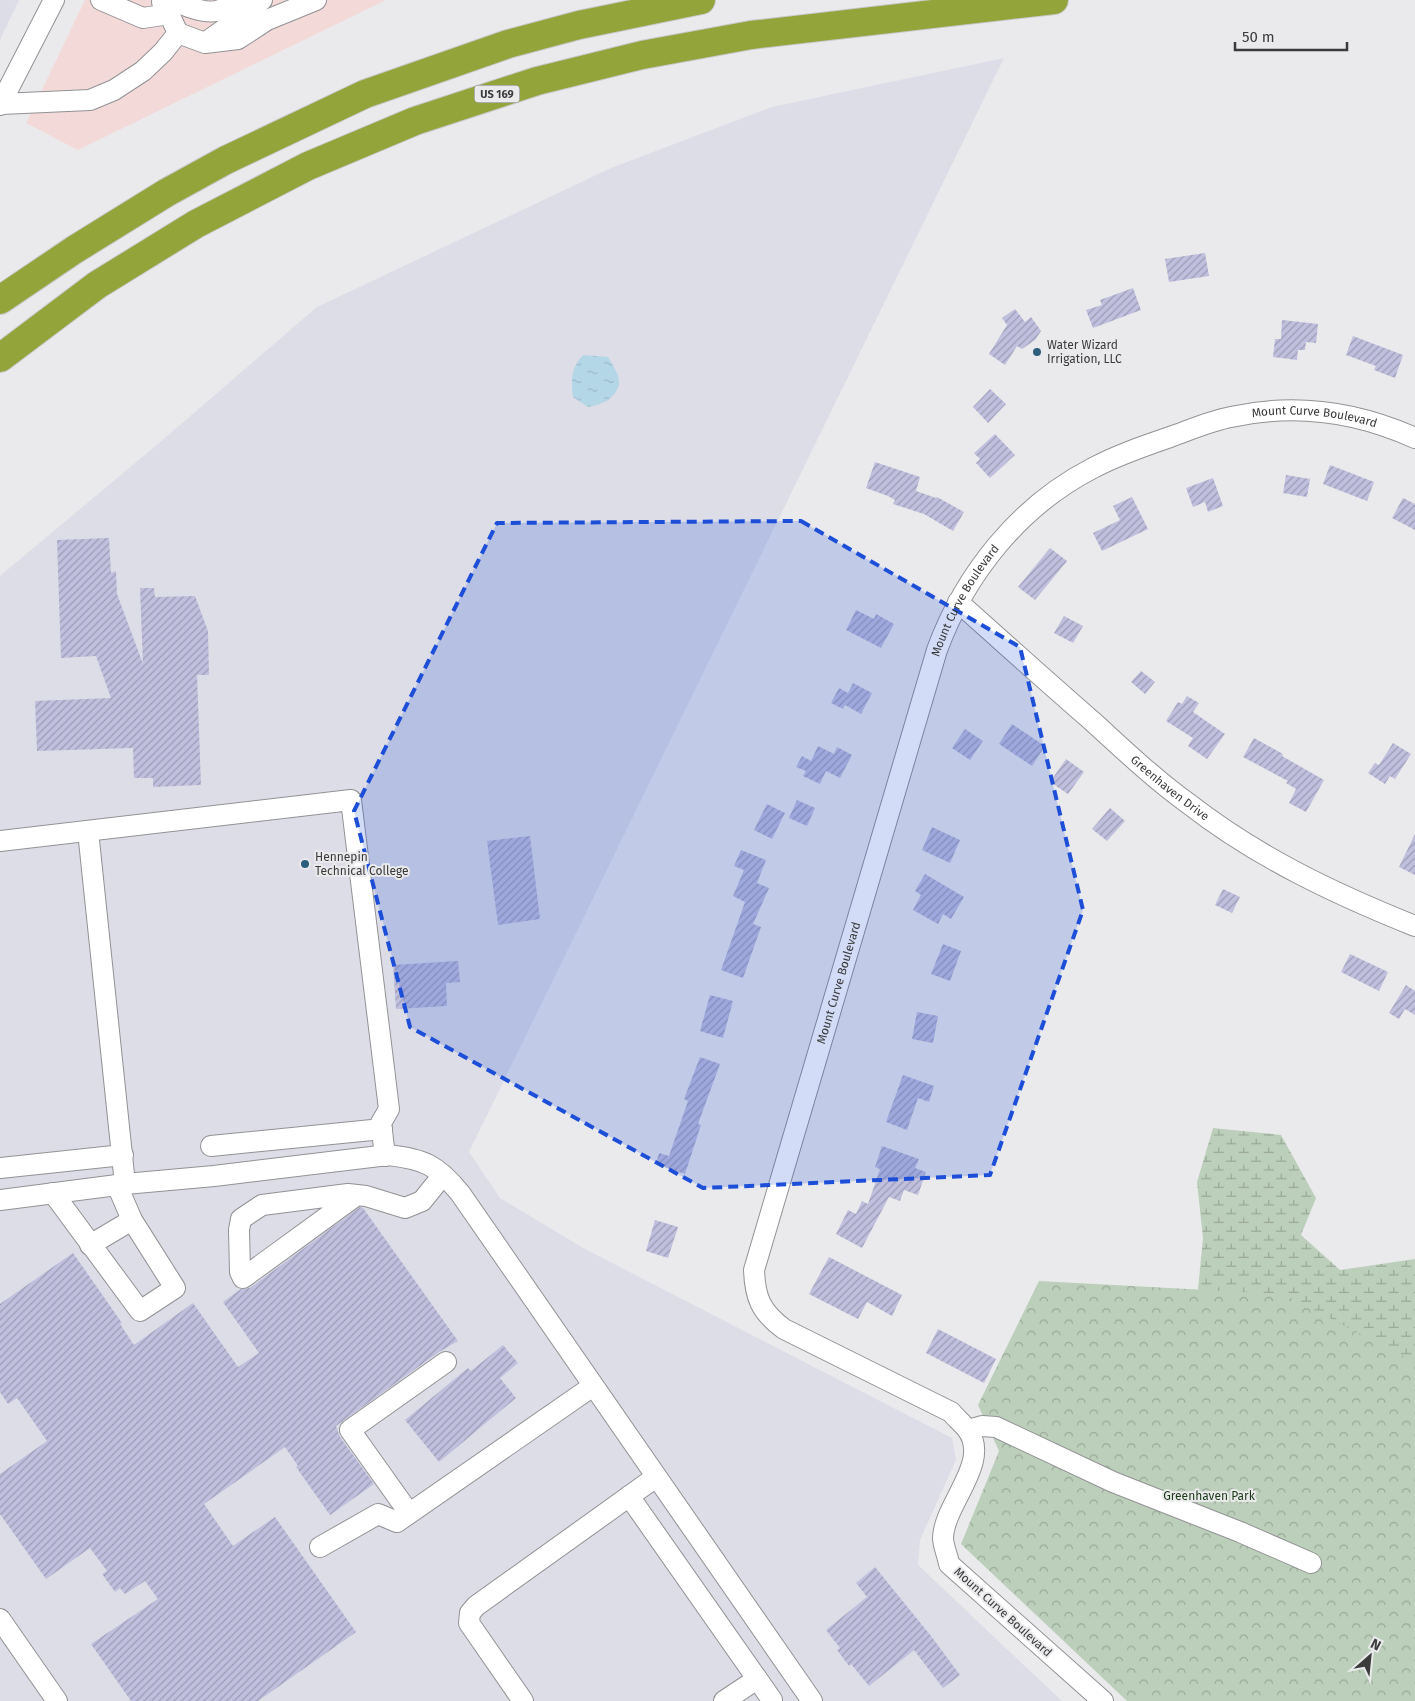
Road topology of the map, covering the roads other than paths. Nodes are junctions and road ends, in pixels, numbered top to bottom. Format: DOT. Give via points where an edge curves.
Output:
graph roads {
  1 [pos="54,0"];
  2 [pos="101,0"];
  3 [pos="238,0"];
  4 [pos="262,0"];
  5 [pos="316,0"];
  6 [pos="701,0"];
  7 [pos="1054,0"];
  8 [pos="170,4"];
  9 [pos="178,33"];
  10 [pos="205,43"];
  11 [pos="0,105"];
  12 [pos="0,300"];
  13 [pos="0,358"];
  14 [pos="1415,438"];
  15 [pos="958,602"];
  16 [pos="88,831"];
  17 [pos="0,842"];
  18 [pos="1415,926"];
  19 [pos="382,1129"];
  20 [pos="211,1146"];
  21 [pos="123,1155"];
  22 [pos="385,1156"];
  23 [pos="0,1168"];
  24 [pos="443,1175"];
  25 [pos="121,1184"];
  26 [pos="53,1193"];
  27 [pos="357,1195"];
  28 [pos="0,1200"];
  29 [pos="132,1220"];
  30 [pos="90,1245"];
  31 [pos="446,1362"];
  32 [pos="594,1386"];
  33 [pos="968,1430"];
  34 [pos="656,1477"];
  35 [pos="629,1496"];
  36 [pos="409,1513"];
  37 [pos="320,1547"];
  38 [pos="1311,1563"];
  39 [pos="0,1619"];
  40 [pos="757,1679"];
  41 [pos="798,1681"];
  42 [pos="771,1700"];
  43 [pos="57,1701"];
  44 [pos="522,1701"];
  45 [pos="724,1701"];
  46 [pos="812,1701"];
  47 [pos="1104,1701"];
  1 -- 11 [label="street"];
  2 -- 8 [label="street" via="143,18"];
  3 -- 8 [label="street" via="226,9 208,13"];
  4 -- 10 [label="street"];
  5 -- 10 [label="street" via="267,20 238,39"];
  6 -- 12 [label="highway" via="508,44 365,94 242,152 166,193"];
  7 -- 13 [label="highway, US 169" via="761,34 660,52 537,81 415,121 308,166 196,224 97,285"];
  8 -- 9 [label="street"];
  9 -- 10 [label="street"];
  9 -- 11 [label="street" via="143,71 114,90 90,100"];
  14 -- 15 [label="street, Mount Curve Boulevard" via="1352,416 1279,410 1229,417 1157,441 1092,468 1048,496 989,554"];
  15 -- 18 [label="street, Greenhaven Drive" via="1189,805 1308,879"];
  15 -- 33 [label="street, Mount Curve Boulevard" via="934,660 754,1270 754,1287 770,1319 784,1329 951,1412"];
  16 -- 17 [label="street"];
  16 -- 19 [label="street" via="351,800 389,1109 381,1124"];
  16 -- 21 [label="street"];
  19 -- 20 [label="street"];
  19 -- 22 [label="street"];
  21 -- 23 [label="street"];
  21 -- 25 [label="street"];
  22 -- 24 [label="street" via="412,1158"];
  22 -- 25 [label="street"];
  24 -- 27 [label="street" via="422,1201 405,1208"];
  24 -- 32 [label="street" via="460,1194"];
  25 -- 26 [label="street"];
  25 -- 29 [label="street"];
  26 -- 28 [label="street"];
  26 -- 30 [label="street"];
  27 -- 27 [label="street" via="262,1205 241,1219 240,1272 243,1278"];
  29 -- 30 [label="street"];
  29 -- 30 [label="street" via="175,1288 140,1311"];
  31 -- 36 [label="street" via="350,1430"];
  32 -- 34 [label="street"];
  32 -- 36 [label="street"];
  33 -- 38 [label="street" via="996,1427 1112,1482"];
  33 -- 47 [label="street, Mount Curve Boulevard" via="974,1445 973,1464 949,1513 943,1538 949,1564"];
  34 -- 35 [label="street"];
  34 -- 41 [label="street"];
  35 -- 40 [label="street"];
  35 -- 44 [label="street" via="470,1613 468,1623"];
  36 -- 37 [label="street" via="396,1522 378,1514"];
  39 -- 43 [label="street"];
  40 -- 42 [label="street"];
  40 -- 45 [label="street"];
  41 -- 42 [label="street"];
  41 -- 46 [label="street"];
}
